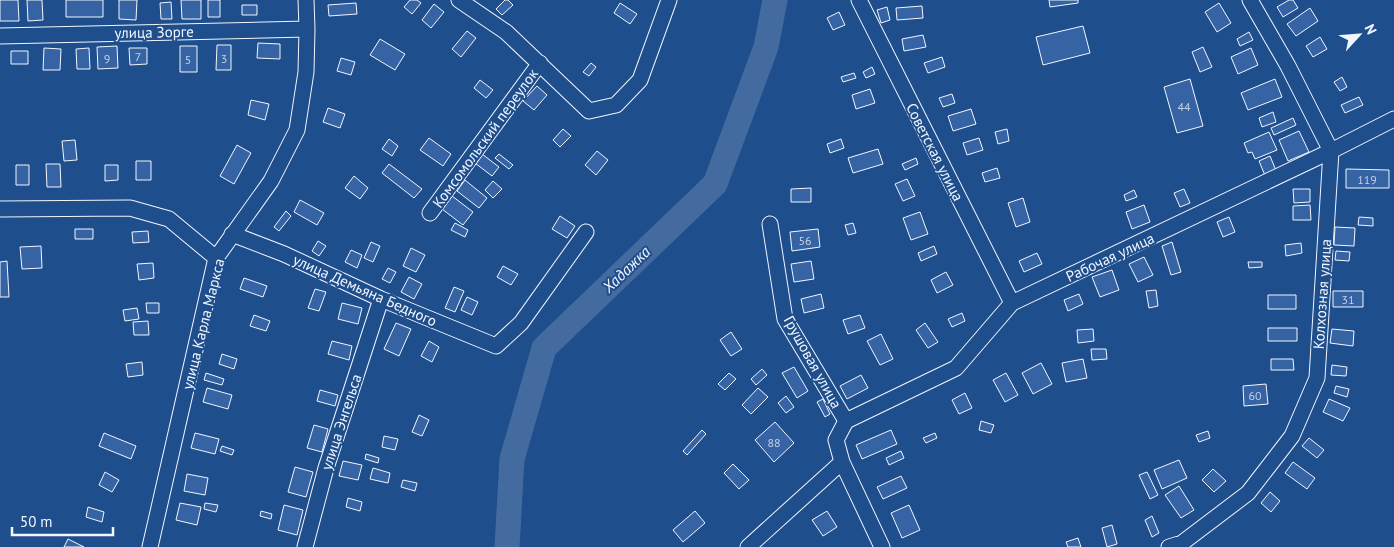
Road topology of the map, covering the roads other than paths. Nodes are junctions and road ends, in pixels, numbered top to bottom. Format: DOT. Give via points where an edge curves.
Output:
graph roads {
  1 [pos="306,0"];
  2 [pos="459,0"];
  3 [pos="669,0"];
  4 [pos="859,0"];
  5 [pos="1250,0"];
  6 [pos="307,29"];
  7 [pos="0,36"];
  8 [pos="540,63"];
  9 [pos="1394,120"];
  10 [pos="1331,152"];
  11 [pos="0,209"];
  12 [pos="430,213"];
  13 [pos="770,224"];
  14 [pos="586,232"];
  15 [pos="232,234"];
  16 [pos="216,258"];
  17 [pos="381,299"];
  18 [pos="1012,303"];
  19 [pos="846,421"];
  20 [pos="842,462"];
  21 [pos="150,547"];
  22 [pos="305,547"];
  23 [pos="748,547"];
  24 [pos="882,547"];
  25 [pos="1169,547"];
  1 -- 6 [label="street, улица Карла Маркса"];
  2 -- 8 [label="street" via="506,32"];
  3 -- 8 [label="street" via="640,80 616,105 589,111"];
  4 -- 18 [label="street, Советская улица"];
  5 -- 10 [label="street"];
  6 -- 7 [label="street, улица Зорге"];
  6 -- 15 [label="street, улица Карла Маркса" via="306,72 297,130 271,181"];
  8 -- 12 [label="street, Комсомольский переулок"];
  9 -- 10 [label="street, Рабочая улица"];
  10 -- 18 [label="street, Рабочая улица"];
  10 -- 25 [label="street, Колхозная улица" via="1317,378 1292,436 1248,493 1182,543"];
  11 -- 16 [label="street" via="130,208 169,219"];
  13 -- 19 [label="street, Грушовая улица" via="786,319"];
  14 -- 17 [label="street, улица Демьяна Бедного" via="521,323 496,346"];
  15 -- 16 [label="street, улица Карла Маркса"];
  15 -- 17 [label="street, улица Демьяна Бедного"];
  16 -- 21 [label="street, улица Карла Маркса"];
  17 -- 22 [label="street, улица Энгельса" via="326,468"];
  18 -- 19 [label="street, Рабочая улица" via="956,368"];
  19 -- 20 [label="street, Грушовая улица" via="836,440"];
  20 -- 23 [label="street"];
  20 -- 24 [label="street, Грушовая улица"];
}
